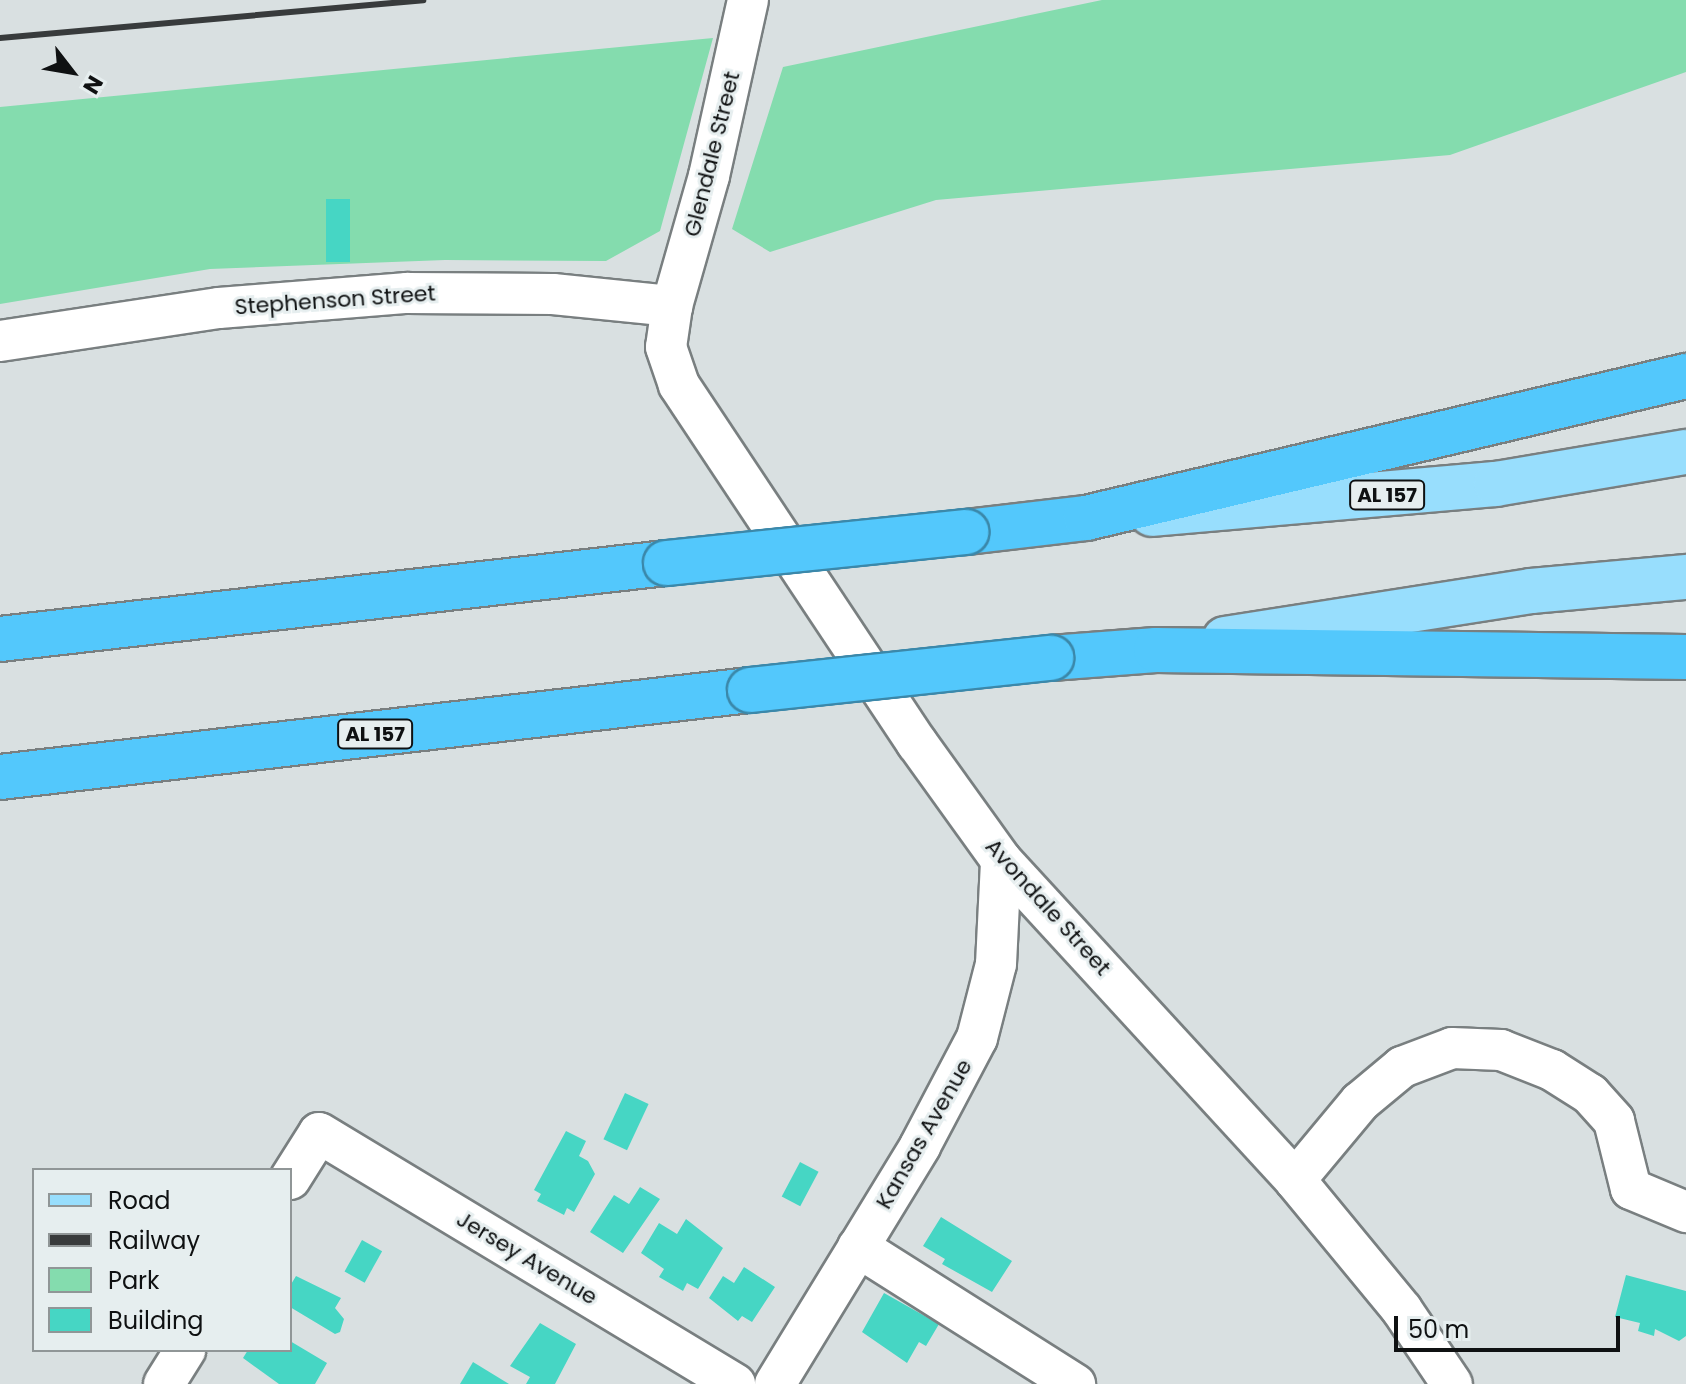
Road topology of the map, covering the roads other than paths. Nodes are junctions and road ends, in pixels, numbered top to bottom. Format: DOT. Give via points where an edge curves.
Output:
graph roads {
  1 [pos="748,0"];
  2 [pos="672,306"];
  3 [pos="0,341"];
  4 [pos="1686,376"];
  5 [pos="1686,452"];
  6 [pos="1086,518"];
  7 [pos="1686,577"];
  8 [pos="0,639"];
  9 [pos="1156,650"];
  10 [pos="1686,657"];
  11 [pos="0,777"];
  12 [pos="1001,860"];
  13 [pos="292,1176"];
  14 [pos="1295,1180"];
  15 [pos="1686,1212"];
  16 [pos="858,1247"];
  17 [pos="184,1352"];
  18 [pos="164,1384"];
  19 [pos="735,1384"];
  20 [pos="775,1384"];
  21 [pos="1075,1384"];
  22 [pos="1452,1384"];
  1 -- 2 [label="street, Glendale Street" via="709,176"];
  2 -- 3 [label="street, Stephenson Street" via="553,294 407,293 219,308"];
  2 -- 12 [label="street, Avondale Street" via="666,347 679,385"];
  4 -- 6 [label="highway"];
  5 -- 6 [label="main road, AL 157" via="1496,484 1246,509"];
  6 -- 8 [label="highway, AL 157, bridge"];
  7 -- 9 [label="main road, AL 157" via="1531,591"];
  9 -- 10 [label="highway"];
  9 -- 11 [label="highway, AL 157, bridge" via="750,690"];
  12 -- 14 [label="street, Avondale Street"];
  12 -- 16 [label="street, Kansas Avenue" via="996,964 977,1038 950,1094"];
  13 -- 19 [label="street, Jersey Avenue" via="319,1133"];
  14 -- 15 [label="street" via="1360,1102 1402,1067 1452,1048 1501,1050 1552,1070 1590,1094 1614,1121 1631,1189"];
  14 -- 22 [label="street, Avondale Street" via="1402,1310"];
  16 -- 20 [label="street, Kansas Avenue"];
  16 -- 21 [label="street"];
  17 -- 18 [label="street"];
}
